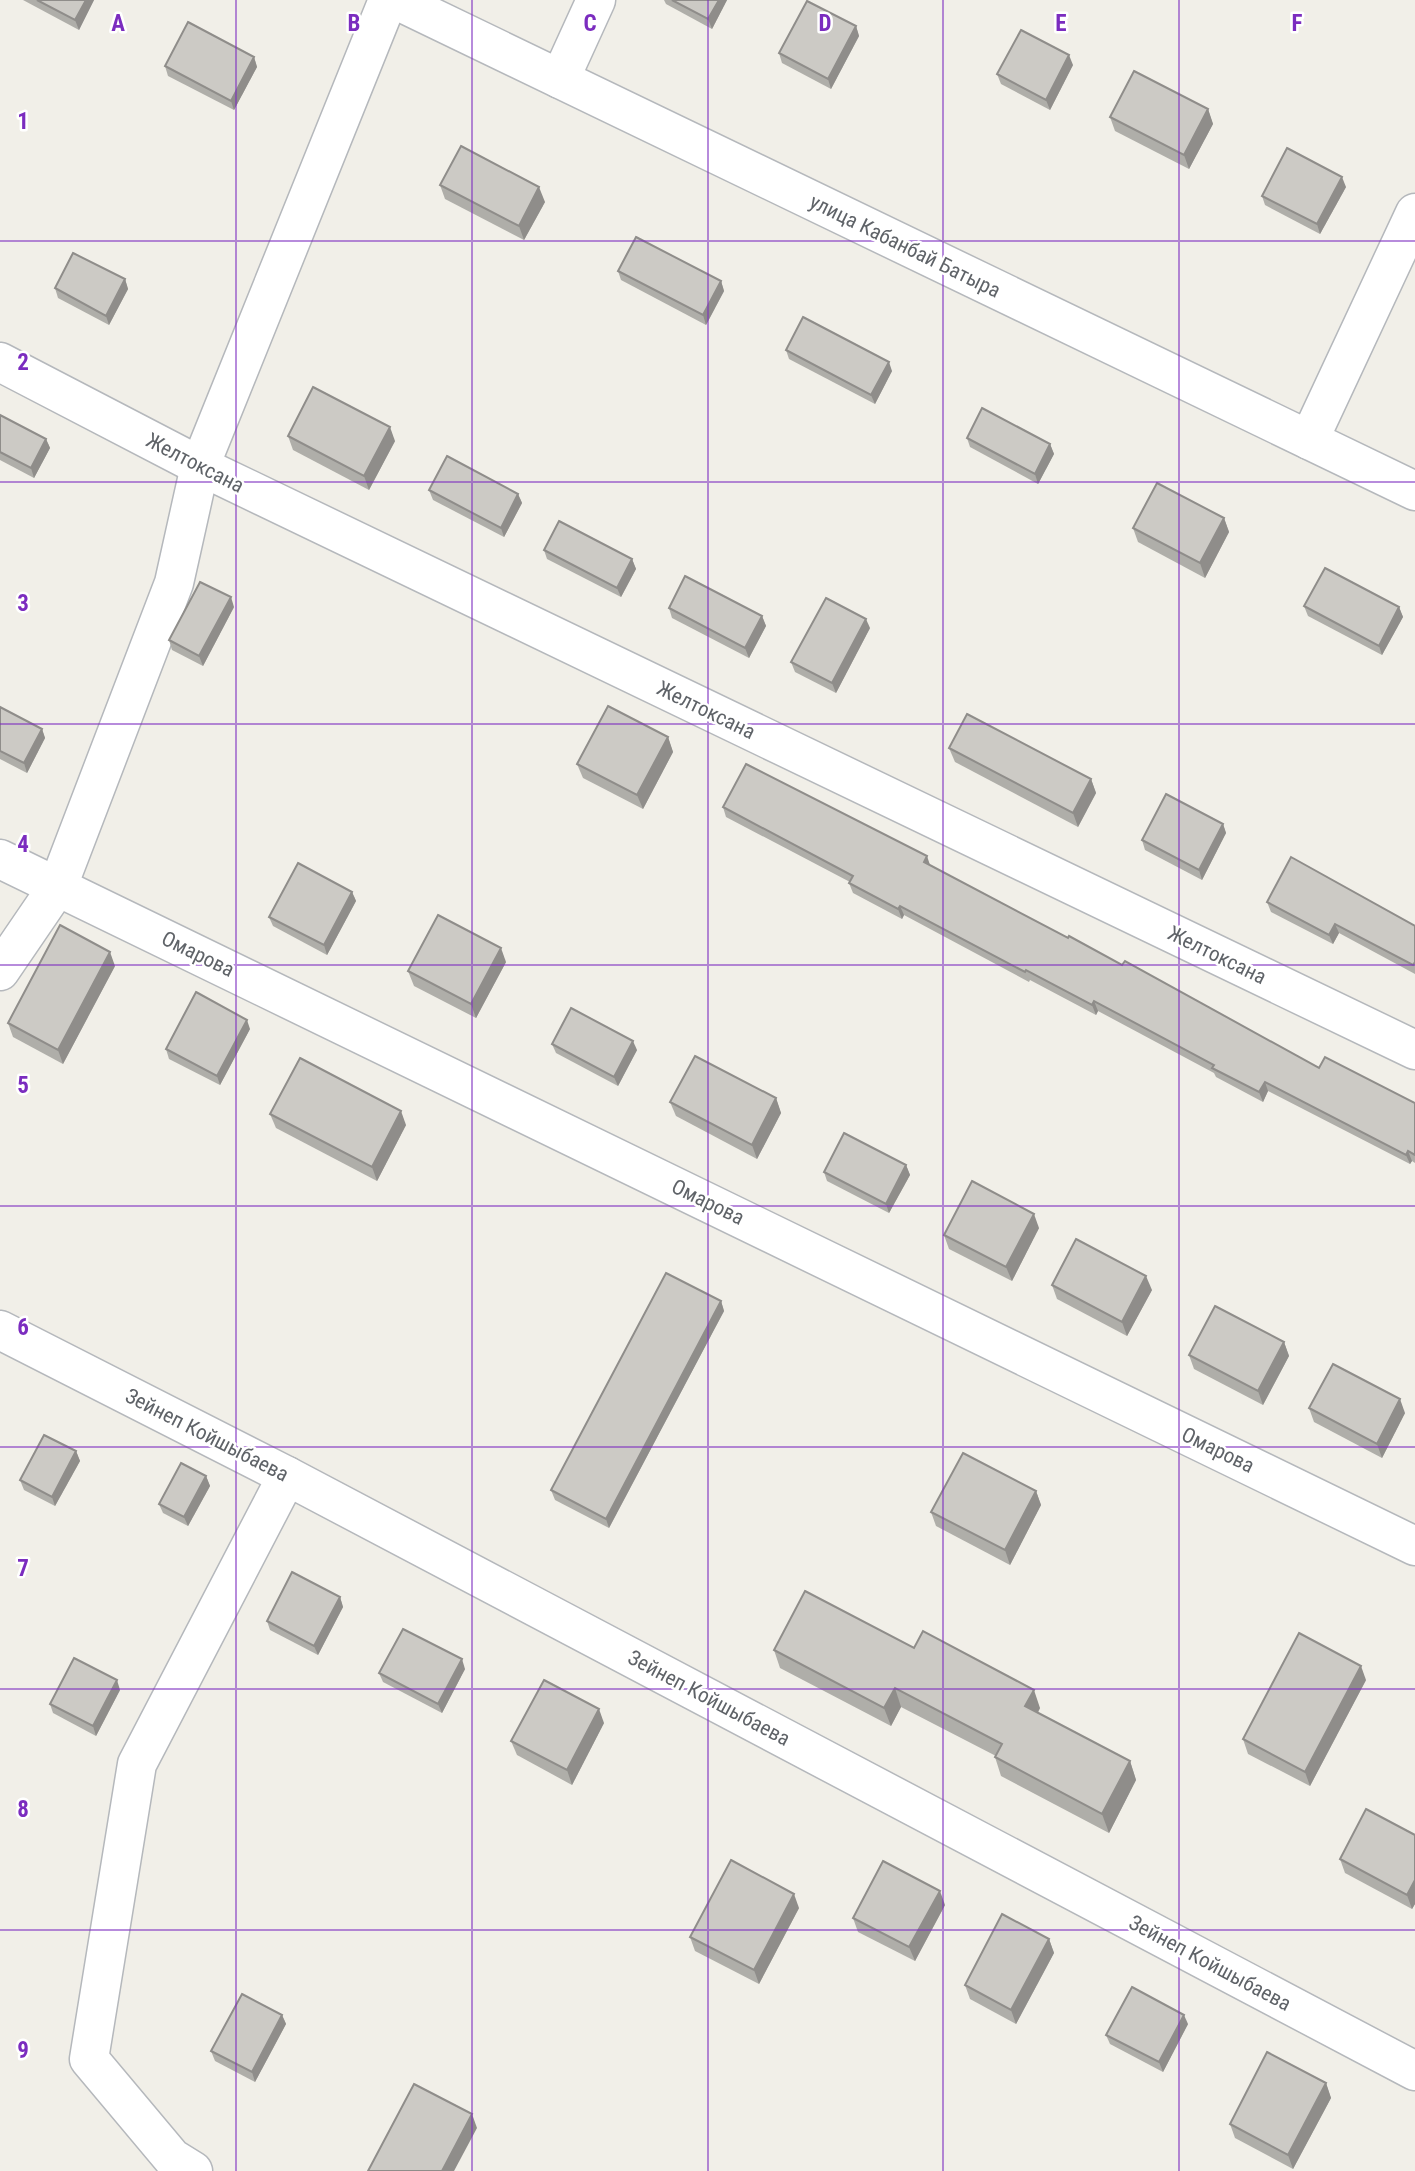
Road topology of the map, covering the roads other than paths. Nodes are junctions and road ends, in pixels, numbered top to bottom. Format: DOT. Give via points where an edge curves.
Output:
graph roads {
  1 [pos="388,0"];
  2 [pos="396,0"];
  3 [pos="596,0"];
  4 [pos="560,79"];
  5 [pos="1415,213"];
  6 [pos="0,362"];
  7 [pos="1309,440"];
  8 [pos="200,466"];
  9 [pos="1415,491"];
  10 [pos="0,859"];
  11 [pos="58,886"];
  12 [pos="0,971"];
  13 [pos="1415,1051"];
  14 [pos="0,1330"];
  15 [pos="287,1476"];
  16 [pos="1415,1546"];
  17 [pos="1415,2071"];
  18 [pos="193,2171"];
  1 -- 8 [label="street"];
  2 -- 4 [label="street, улица Кабанбай Батыра"];
  3 -- 4 [label="street"];
  4 -- 7 [label="street, улица Кабанбай Батыра"];
  5 -- 7 [label="street"];
  6 -- 8 [label="street, Желтоксана"];
  7 -- 9 [label="street, улица Кабанбай Батыра"];
  8 -- 11 [label="street" via="174,583"];
  8 -- 13 [label="street, Желтоксана"];
  10 -- 11 [label="street, Омарова"];
  11 -- 12 [label="street"];
  11 -- 16 [label="street, Омарова"];
  14 -- 15 [label="street, Зейнеп Койшыбаева"];
  15 -- 17 [label="street, Зейнеп Койшыбаева"];
  15 -- 18 [label="street" via="137,1764 89,2059 172,2158"];
}
